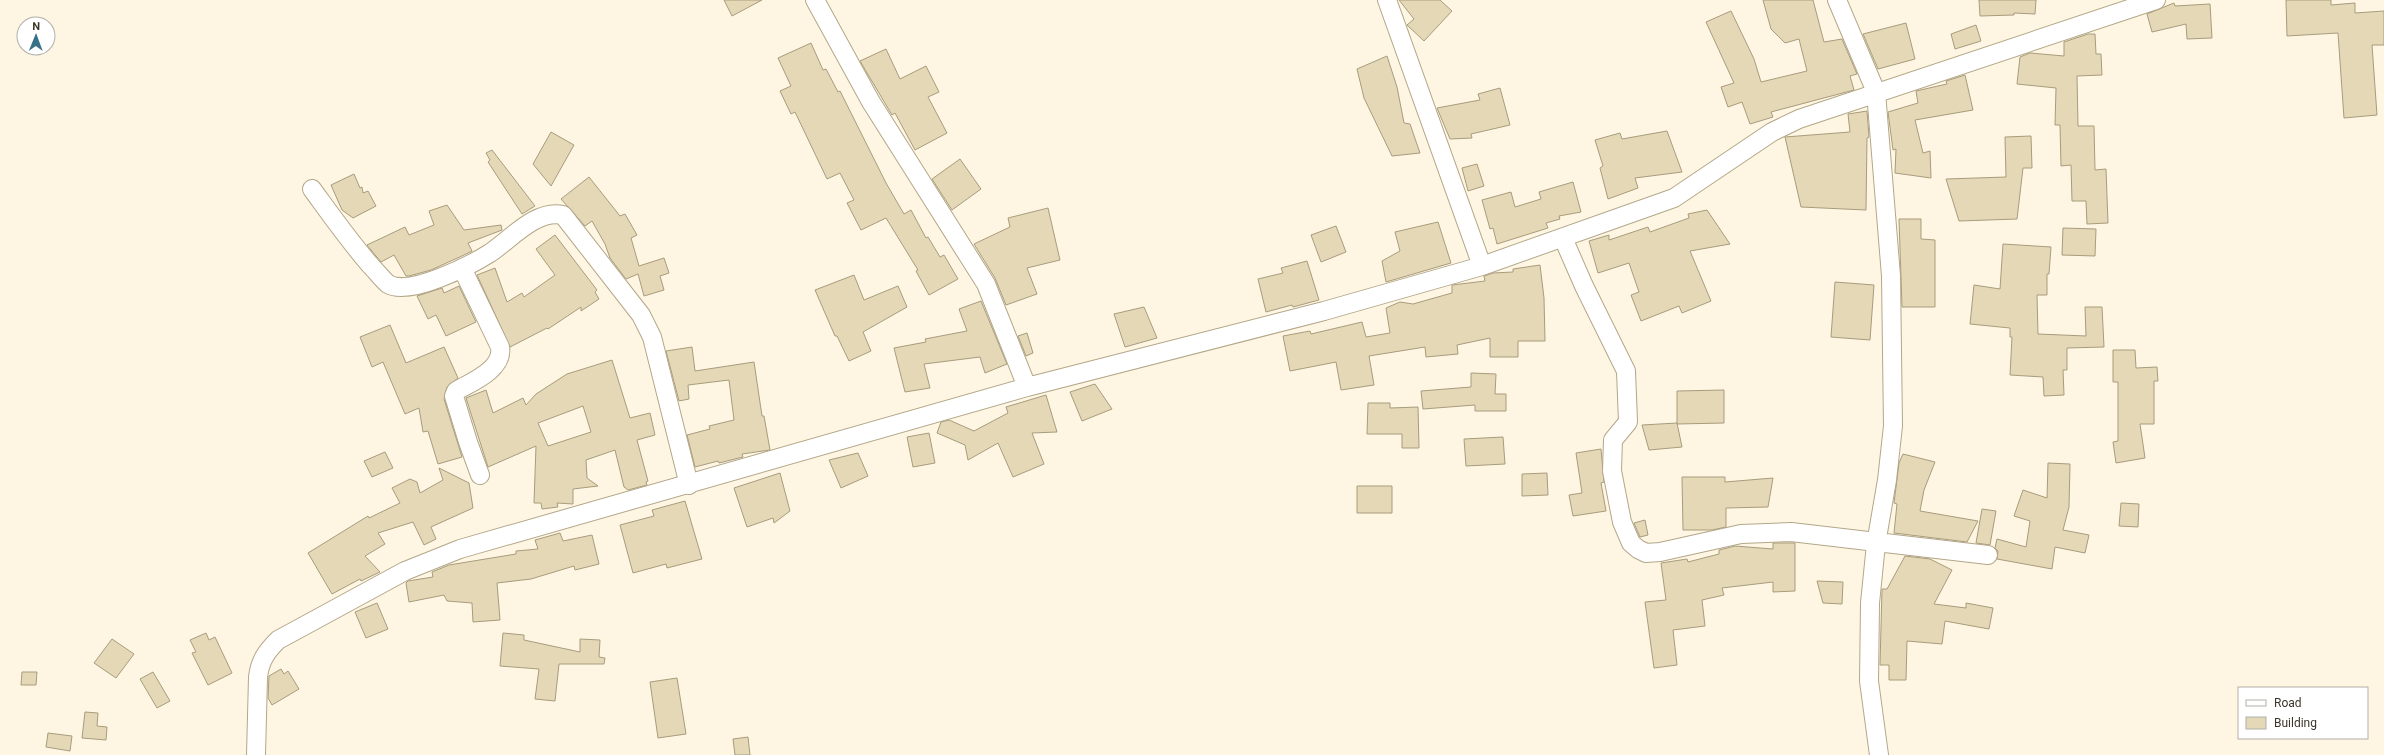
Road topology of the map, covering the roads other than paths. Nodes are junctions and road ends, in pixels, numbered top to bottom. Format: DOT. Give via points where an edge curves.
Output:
graph roads {
  1 [pos="815,0"];
  2 [pos="1387,0"];
  3 [pos="1837,0"];
  4 [pos="2156,0"];
  5 [pos="1876,92"];
  6 [pos="312,189"];
  7 [pos="1563,238"];
  8 [pos="1482,266"];
  9 [pos="462,268"];
  10 [pos="1027,388"];
  11 [pos="480,475"];
  12 [pos="689,485"];
  13 [pos="1876,541"];
  14 [pos="1988,555"];
  15 [pos="256,755"];
  16 [pos="1879,755"];
  1 -- 10 [label="street" via="871,102 986,284"];
  2 -- 8 [label="street"];
  3 -- 5 [label="street"];
  4 -- 5 [label="street"];
  5 -- 7 [label="street" via="1799,119 1772,132 1674,198"];
  5 -- 13 [label="street" via="1893,333 1893,426"];
  6 -- 9 [label="street" via="362,256 389,284 408,288"];
  7 -- 8 [label="street"];
  7 -- 13 [label="street" via="1626,371 1628,422 1614,440 1612,471 1622,522 1631,543 1646,553 1763,532 1791,532"];
  8 -- 10 [label="street" via="1324,311"];
  9 -- 11 [label="street" via="501,354 498,363 456,391 454,396"];
  9 -- 12 [label="street" via="540,218 563,215 641,315 652,337"];
  10 -- 12 [label="street"];
  12 -- 15 [label="street" via="460,550 405,571 278,640 268,650 259,666"];
  13 -- 14 [label="street"];
  13 -- 16 [label="street" via="1870,603 1869,681"];
}
